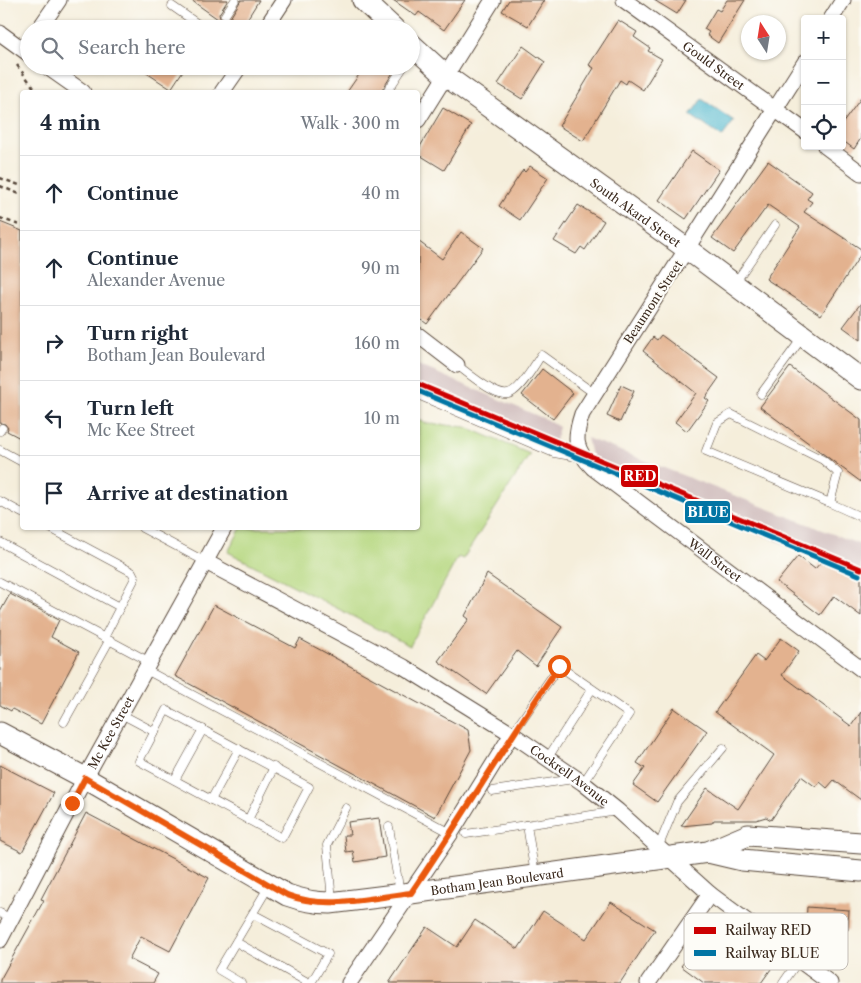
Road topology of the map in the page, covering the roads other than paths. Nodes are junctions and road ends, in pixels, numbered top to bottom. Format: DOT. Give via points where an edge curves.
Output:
graph roads {
  1 [pos="59,0"];
  2 [pos="235,0"];
  3 [pos="284,0"];
  4 [pos="363,0"];
  5 [pos="493,0"];
  6 [pos="624,0"];
  7 [pos="843,0"];
  8 [pos="172,6"];
  9 [pos="225,15"];
  10 [pos="834,15"];
  11 [pos="45,20"];
  12 [pos="192,20"];
  13 [pos="271,20"];
  14 [pos="384,20"];
  15 [pos="0,33"];
  16 [pos="20,45"];
  17 [pos="420,55"];
  18 [pos="801,69"];
  19 [pos="59,75"];
  20 [pos="234,75"];
  21 [pos="398,75"];
  22 [pos="446,76"];
  23 [pos="80,90"];
  24 [pos="223,90"];
  25 [pos="388,90"];
  26 [pos="776,110"];
  27 [pos="420,117"];
  28 [pos="801,128"];
  29 [pos="830,150"];
  30 [pos="861,173"];
  31 [pos="775,226"];
  32 [pos="687,249"];
  33 [pos="734,284"];
  34 [pos="420,337"];
  35 [pos="803,337"];
  36 [pos="457,365"];
  37 [pos="861,379"];
  38 [pos="595,394"];
  39 [pos="761,394"];
  40 [pos="420,395"];
  41 [pos="0,450"];
  42 [pos="580,451"];
  43 [pos="20,461"];
  44 [pos="0,501"];
  45 [pos="830,503"];
  46 [pos="20,512"];
  47 [pos="860,515"];
  48 [pos="54,530"];
  49 [pos="146,530"];
  50 [pos="223,530"];
  51 [pos="0,542"];
  52 [pos="206,562"];
  53 [pos="0,582"];
  54 [pos="120,607"];
  55 [pos="106,639"];
  56 [pos="148,666"];
  57 [pos="861,669"];
  58 [pos="592,689"];
  59 [pos="121,714"];
  60 [pos="64,722"];
  61 [pos="203,729"];
  62 [pos="155,732"];
  63 [pos="0,733"];
  64 [pos="512,734"];
  65 [pos="723,748"];
  66 [pos="239,749"];
  67 [pos="547,759"];
  68 [pos="274,767"];
  69 [pos="85,778"];
  70 [pos="174,780"];
  71 [pos="580,781"];
  72 [pos="492,791"];
  73 [pos="211,800"];
  74 [pos="346,808"];
  75 [pos="618,811"];
  76 [pos="248,820"];
  77 [pos="527,825"];
  78 [pos="389,827"];
  79 [pos="459,834"];
  80 [pos="861,843"];
  81 [pos="662,852"];
  82 [pos="708,852"];
  83 [pos="861,871"];
  84 [pos="535,875"];
  85 [pos="270,884"];
  86 [pos="406,894"];
  87 [pos="710,894"];
  88 [pos="332,903"];
  89 [pos="697,913"];
  90 [pos="736,913"];
  91 [pos="253,914"];
  92 [pos="5,916"];
  93 [pos="684,931"];
  94 [pos="0,940"];
  95 [pos="236,942"];
  96 [pos="792,970"];
  97 [pos="812,970"];
  98 [pos="241,983"];
  99 [pos="310,983"];
  100 [pos="349,983"];
  101 [pos="648,983"];
  102 [pos="783,983"];
  103 [pos="830,983"];
  1 -- 11 [label="street"];
  2 -- 9 [label="lane"];
  3 -- 13 [label="street"];
  4 -- 14 [label="main road"];
  5 -- 22 [label="street"];
  6 -- 26 [label="street, Gould Street"];
  7 -- 10 [label="street"];
  8 -- 12 [label="lane"];
  15 -- 16 [label="street"];
  17 -- 22 [label="main road, South Akard Street"];
  18 -- 26 [label="street, Beaumont Street"];
  19 -- 23 [label="street"];
  20 -- 24 [label="street"];
  21 -- 25 [label="lane"];
  22 -- 27 [label="street"];
  22 -- 32 [label="main road, South Akard Street"];
  26 -- 28 [label="street, Gould Street"];
  26 -- 32 [label="street, Beaumont Street"];
  29 -- 30 [label="street"];
  31 -- 33 [label="lane"];
  32 -- 33 [label="main road, South Akard Street"];
  32 -- 38 [label="street, Beaumont Street"];
  33 -- 35 [label="main road, South Akard Street"];
  34 -- 36 [label="street"];
  35 -- 37 [label="main road, South Akard Street"];
  35 -- 39 [label="lane"];
  36 -- 38 [label="lane" via="490,389 508,394 518,388 542,356"];
  38 -- 42 [label="street, Beaumont Street" via="576,431"];
  40 -- 42 [label="lane" via="554,453"];
  41 -- 43 [label="lane"];
  42 -- 57 [label="street, Wall Street" via="593,468"];
  44 -- 46 [label="lane"];
  45 -- 45 [label="lane" via="838,473 823,460 731,414 717,423 706,451"];
  45 -- 47 [label="lane"];
  48 -- 54 [label="lane" via="132,572 135,578"];
  49 -- 52 [label="lane"];
  50 -- 52 [label="street, Mc Kee Street"];
  51 -- 54 [label="lane"];
  52 -- 56 [label="street, Mc Kee Street"];
  52 -- 64 [label="street, Cockrell Avenue" via="404,667"];
  53 -- 55 [label="lane"];
  54 -- 55 [label="lane"];
  55 -- 56 [label="lane"];
  55 -- 60 [label="lane"];
  56 -- 59 [label="street, Mc Kee Street"];
  56 -- 79 [label="lane"];
  58 -- 64 [label="lane" via="559,666"];
  58 -- 67 [label="lane"];
  58 -- 71 [label="lane" via="629,714"];
  59 -- 62 [label="lane"];
  59 -- 69 [label="street, Mc Kee Street"];
  61 -- 62 [label="lane" via="166,710"];
  61 -- 66 [label="lane"];
  61 -- 70 [label="lane"];
  62 -- 70 [label="lane" via="139,761"];
  63 -- 69 [label="main road, Botham Jean Boulevard"];
  64 -- 67 [label="street, Cockrell Avenue"];
  64 -- 79 [label="street"];
  65 -- 81 [label="lane" via="677,802"];
  66 -- 68 [label="lane"];
  66 -- 73 [label="lane"];
  67 -- 71 [label="street, Cockrell Avenue"];
  68 -- 76 [label="lane"];
  68 -- 76 [label="lane" via="309,786 282,838"];
  69 -- 85 [label="main road, Botham Jean Boulevard"];
  69 -- 92 [label="street, Mc Kee Street"];
  70 -- 73 [label="lane"];
  71 -- 72 [label="lane"];
  71 -- 75 [label="street, Cockrell Avenue"];
  73 -- 76 [label="lane"];
  74 -- 88 [label="lane" via="327,845"];
  75 -- 77 [label="lane"];
  75 -- 81 [label="street, Cockrell Avenue"];
  77 -- 79 [label="lane"];
  77 -- 84 [label="lane"];
  78 -- 86 [label="lane"];
  79 -- 86 [label="street"];
  80 -- 82 [label="main road, Botham Jean Boulevard" via="748,835"];
  81 -- 82 [label="main road, Botham Jean Boulevard"];
  81 -- 84 [label="main road, Botham Jean Boulevard"];
  81 -- 87 [label="street, Cockrell Avenue"];
  82 -- 83 [label="main road, Botham Jean Boulevard" via="742,860"];
  84 -- 86 [label="main road, Botham Jean Boulevard"];
  85 -- 88 [label="main road, Botham Jean Boulevard" via="301,900"];
  85 -- 91 [label="lane"];
  86 -- 88 [label="main road, Botham Jean Boulevard"];
  86 -- 100 [label="street"];
  87 -- 89 [label="street"];
  87 -- 90 [label="street, Cockrell Avenue"];
  91 -- 95 [label="lane"];
  91 -- 99 [label="lane" via="328,954"];
  92 -- 94 [label="street, Mc Kee Street"];
  93 -- 101 [label="street"];
  95 -- 98 [label="lane" via="219,970"];
  95 -- 99 [label="lane"];
  96 -- 102 [label="lane"];
  97 -- 103 [label="street, Cockrell Avenue"];
}
